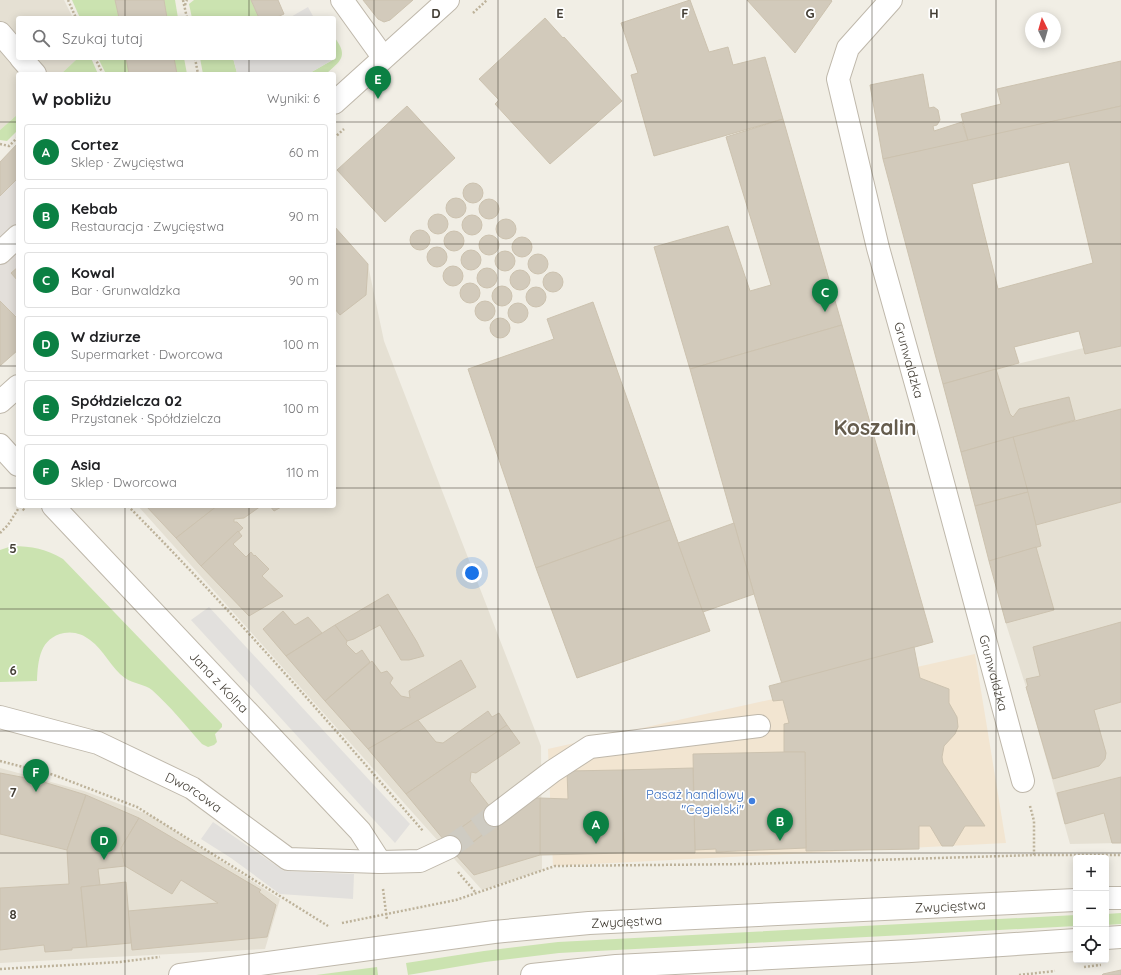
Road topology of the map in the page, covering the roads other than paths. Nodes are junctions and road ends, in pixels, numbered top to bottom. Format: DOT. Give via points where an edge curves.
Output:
graph roads {
  1 [pos="342,0"];
  2 [pos="448,0"];
  3 [pos="891,0"];
  4 [pos="0,33"];
  5 [pos="16,52"];
  6 [pos="383,57"];
  7 [pos="24,60"];
  8 [pos="33,72"];
  9 [pos="336,101"];
  10 [pos="16,238"];
  11 [pos="0,253"];
  12 [pos="16,388"];
  13 [pos="0,402"];
  14 [pos="55,508"];
  15 [pos="0,717"];
  16 [pos="759,726"];
  17 [pos="1023,781"];
  18 [pos="495,815"];
  19 [pos="445,849"];
  20 [pos="380,862"];
  21 [pos="1109,898"];
  22 [pos="1121,898"];
  23 [pos="1073,900"];
  24 [pos="1121,937"];
  25 [pos="1109,938"];
  26 [pos="1073,940"];
  27 [pos="180,975"];
  28 [pos="532,975"];
  1 -- 6 [label="street"];
  2 -- 6 [label="street"];
  3 -- 17 [label="street, Grunwaldzka" via="848,48 838,79 878,248"];
  4 -- 5 [label="street"];
  6 -- 9 [label="street"];
  7 -- 8 [label="street"];
  10 -- 11 [label="street"];
  12 -- 13 [label="street"];
  14 -- 20 [label="street, Jana z Kolna" via="360,830"];
  15 -- 20 [label="street, Dworcowa" via="98,743 192,788 288,859"];
  16 -- 18 [label="street" via="590,747 553,771"];
  19 -- 20 [label="street, Dworcowa" via="420,861"];
  21 -- 22 [label="street"];
  23 -- 27 [label="street, Zwycięstwa" via="589,923 494,932"];
  24 -- 25 [label="street"];
  26 -- 28 [label="street" via="616,966"];
}
